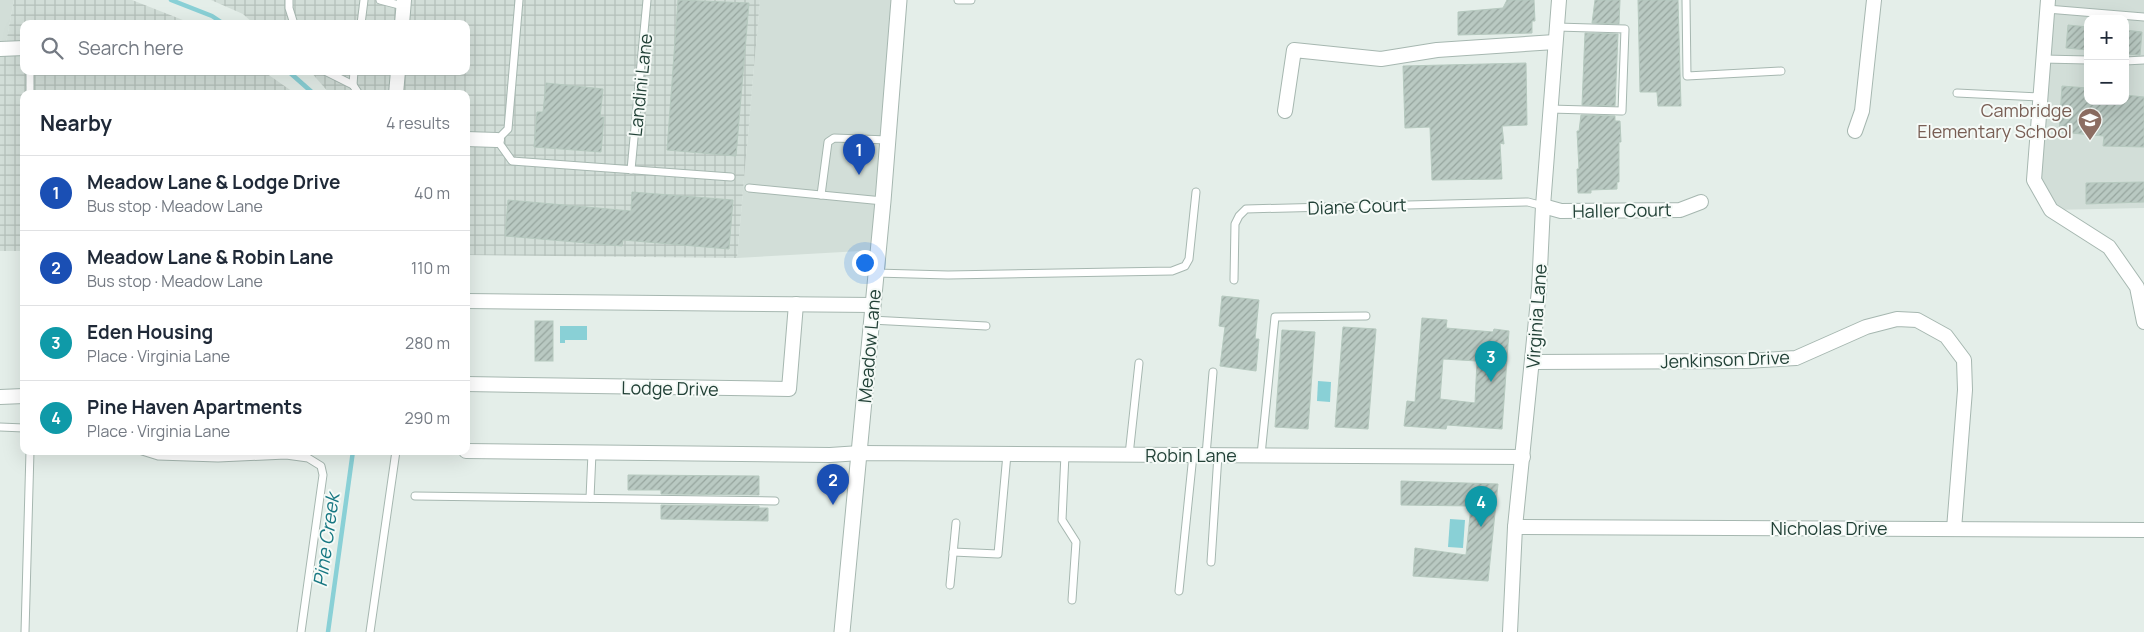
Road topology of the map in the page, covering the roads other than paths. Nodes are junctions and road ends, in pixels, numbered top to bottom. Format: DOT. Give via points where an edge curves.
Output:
graph roads {
  1 [pos="289,0"];
  2 [pos="364,0"];
  3 [pos="380,0"];
  4 [pos="519,0"];
  5 [pos="647,0"];
  6 [pos="899,0"];
  7 [pos="958,0"];
  8 [pos="971,0"];
  9 [pos="1559,0"];
  10 [pos="1686,0"];
  11 [pos="1874,0"];
  12 [pos="403,3"];
  13 [pos="2048,5"];
  14 [pos="2144,17"];
  15 [pos="293,20"];
  16 [pos="362,20"];
  17 [pos="402,20"];
  18 [pos="1557,27"];
  19 [pos="1556,42"];
  20 [pos="20,48"];
  21 [pos="0,49"];
  22 [pos="2043,59"];
  23 [pos="2084,60"];
  24 [pos="2144,60"];
  25 [pos="2129,61"];
  26 [pos="1781,70"];
  27 [pos="30,75"];
  28 [pos="333,75"];
  29 [pos="354,75"];
  30 [pos="398,75"];
  31 [pos="353,85"];
  32 [pos="30,90"];
  33 [pos="356,90"];
  34 [pos="396,90"];
  35 [pos="1957,93"];
  36 [pos="2040,97"];
  37 [pos="1550,109"];
  38 [pos="1285,111"];
  39 [pos="1855,131"];
  40 [pos="470,139"];
  41 [pos="497,140"];
  42 [pos="888,140"];
  43 [pos="631,170"];
  44 [pos="731,177"];
  45 [pos="748,188"];
  46 [pos="1196,192"];
  47 [pos="821,195"];
  48 [pos="883,201"];
  49 [pos="1701,202"];
  50 [pos="1543,206"];
  51 [pos="875,273"];
  52 [pos="1234,280"];
  53 [pos="470,301"];
  54 [pos="796,304"];
  55 [pos="872,312"];
  56 [pos="1366,316"];
  57 [pos="2144,322"];
  58 [pos="986,326"];
  59 [pos="1139,362"];
  60 [pos="1533,362"];
  61 [pos="1213,372"];
  62 [pos="470,384"];
  63 [pos="20,396"];
  64 [pos="0,397"];
  65 [pos="0,427"];
  66 [pos="20,428"];
  67 [pos="470,451"];
  68 [pos="592,452"];
  69 [pos="860,453"];
  70 [pos="1006,454"];
  71 [pos="1066,454"];
  72 [pos="30,455"];
  73 [pos="155,455"];
  74 [pos="286,455"];
  75 [pos="286,455"];
  76 [pos="395,455"];
  77 [pos="1129,455"];
  78 [pos="1206,455"];
  79 [pos="1260,456"];
  80 [pos="1523,457"];
  81 [pos="415,496"];
  82 [pos="590,498"];
  83 [pos="776,501"];
  84 [pos="956,522"];
  85 [pos="1515,526"];
  86 [pos="1954,529"];
  87 [pos="2144,530"];
  88 [pos="953,552"];
  89 [pos="1210,562"];
  90 [pos="950,586"];
  91 [pos="1179,591"];
  92 [pos="1072,600"];
  93 [pos="25,632"];
  94 [pos="301,632"];
  95 [pos="370,632"];
  96 [pos="842,632"];
  97 [pos="1510,632"];
  1 -- 15 [label="lane"];
  2 -- 16 [label="lane"];
  3 -- 12 [label="lane"];
  4 -- 41 [label="lane" via="508,129"];
  5 -- 43 [label="lane, Landini Lane"];
  6 -- 42 [label="street, Meadow Lane"];
  7 -- 8 [label="lane"];
  9 -- 18 [label="street, Virginia Lane"];
  10 -- 26 [label="lane" via="1687,76"];
  11 -- 39 [label="street" via="1862,111"];
  12 -- 17 [label="street"];
  13 -- 14 [label="lane"];
  13 -- 22 [label="street"];
  18 -- 19 [label="street, Virginia Lane"];
  18 -- 37 [label="lane" via="1625,29 1622,111"];
  19 -- 37 [label="street, Virginia Lane"];
  19 -- 38 [label="street" via="1437,50 1381,59 1294,50"];
  20 -- 21 [label="street"];
  22 -- 23 [label="lane"];
  22 -- 36 [label="street"];
  24 -- 25 [label="lane"];
  27 -- 32 [label="lane"];
  28 -- 31 [label="lane"];
  29 -- 31 [label="lane"];
  30 -- 34 [label="street"];
  31 -- 33 [label="lane"];
  35 -- 36 [label="lane"];
  36 -- 57 [label="street" via="2034,180 2051,210 2109,247 2137,287"];
  37 -- 50 [label="street, Virginia Lane"];
  40 -- 41 [label="street"];
  41 -- 43 [label="lane" via="512,161"];
  42 -- 47 [label="lane" via="834,138 828,142"];
  42 -- 48 [label="street, Meadow Lane"];
  43 -- 44 [label="lane"];
  45 -- 47 [label="lane"];
  46 -- 51 [label="lane" via="1189,259 1185,266 1172,270 948,275"];
  47 -- 48 [label="lane"];
  48 -- 51 [label="street, Meadow Lane"];
  49 -- 50 [label="street, Haller Court" via="1680,210 1562,211"];
  50 -- 52 [label="lane, Diane Court" via="1528,202 1246,209 1235,224"];
  50 -- 60 [label="street, Virginia Lane"];
  51 -- 55 [label="street, Meadow Lane"];
  53 -- 54 [label="street"];
  54 -- 55 [label="street"];
  54 -- 62 [label="street, Lodge Drive" via="789,389"];
  55 -- 58 [label="lane"];
  55 -- 69 [label="street, Meadow Lane"];
  56 -- 79 [label="lane" via="1274,316"];
  59 -- 77 [label="lane"];
  60 -- 80 [label="street, Virginia Lane"];
  60 -- 86 [label="street, Jenkinson Drive" via="1796,358 1866,327 1897,319 1917,320 1946,336 1964,360 1965,390"];
  61 -- 78 [label="lane"];
  63 -- 64 [label="street"];
  65 -- 66 [label="lane"];
  67 -- 68 [label="street, Robin Lane"];
  68 -- 69 [label="street, Robin Lane"];
  68 -- 82 [label="lane"];
  69 -- 70 [label="street, Robin Lane"];
  69 -- 96 [label="street, Meadow Lane"];
  70 -- 71 [label="street, Robin Lane"];
  70 -- 88 [label="lane" via="998,554"];
  71 -- 77 [label="street, Robin Lane"];
  71 -- 92 [label="lane" via="1062,520 1076,542"];
  72 -- 93 [label="lane"];
  73 -- 74 [label="lane" via="218,458"];
  75 -- 94 [label="lane" via="308,458 321,466 323,475"];
  76 -- 95 [label="lane"];
  77 -- 78 [label="street, Robin Lane"];
  78 -- 79 [label="street, Robin Lane"];
  78 -- 89 [label="lane"];
  78 -- 91 [label="lane"];
  79 -- 80 [label="street, Robin Lane"];
  80 -- 85 [label="street, Virginia Lane"];
  81 -- 82 [label="lane"];
  82 -- 83 [label="lane"];
  84 -- 88 [label="lane"];
  85 -- 86 [label="street, Nicholas Drive"];
  85 -- 97 [label="street, Virginia Lane"];
  86 -- 87 [label="street, Nicholas Drive"];
  88 -- 90 [label="lane"];
}
